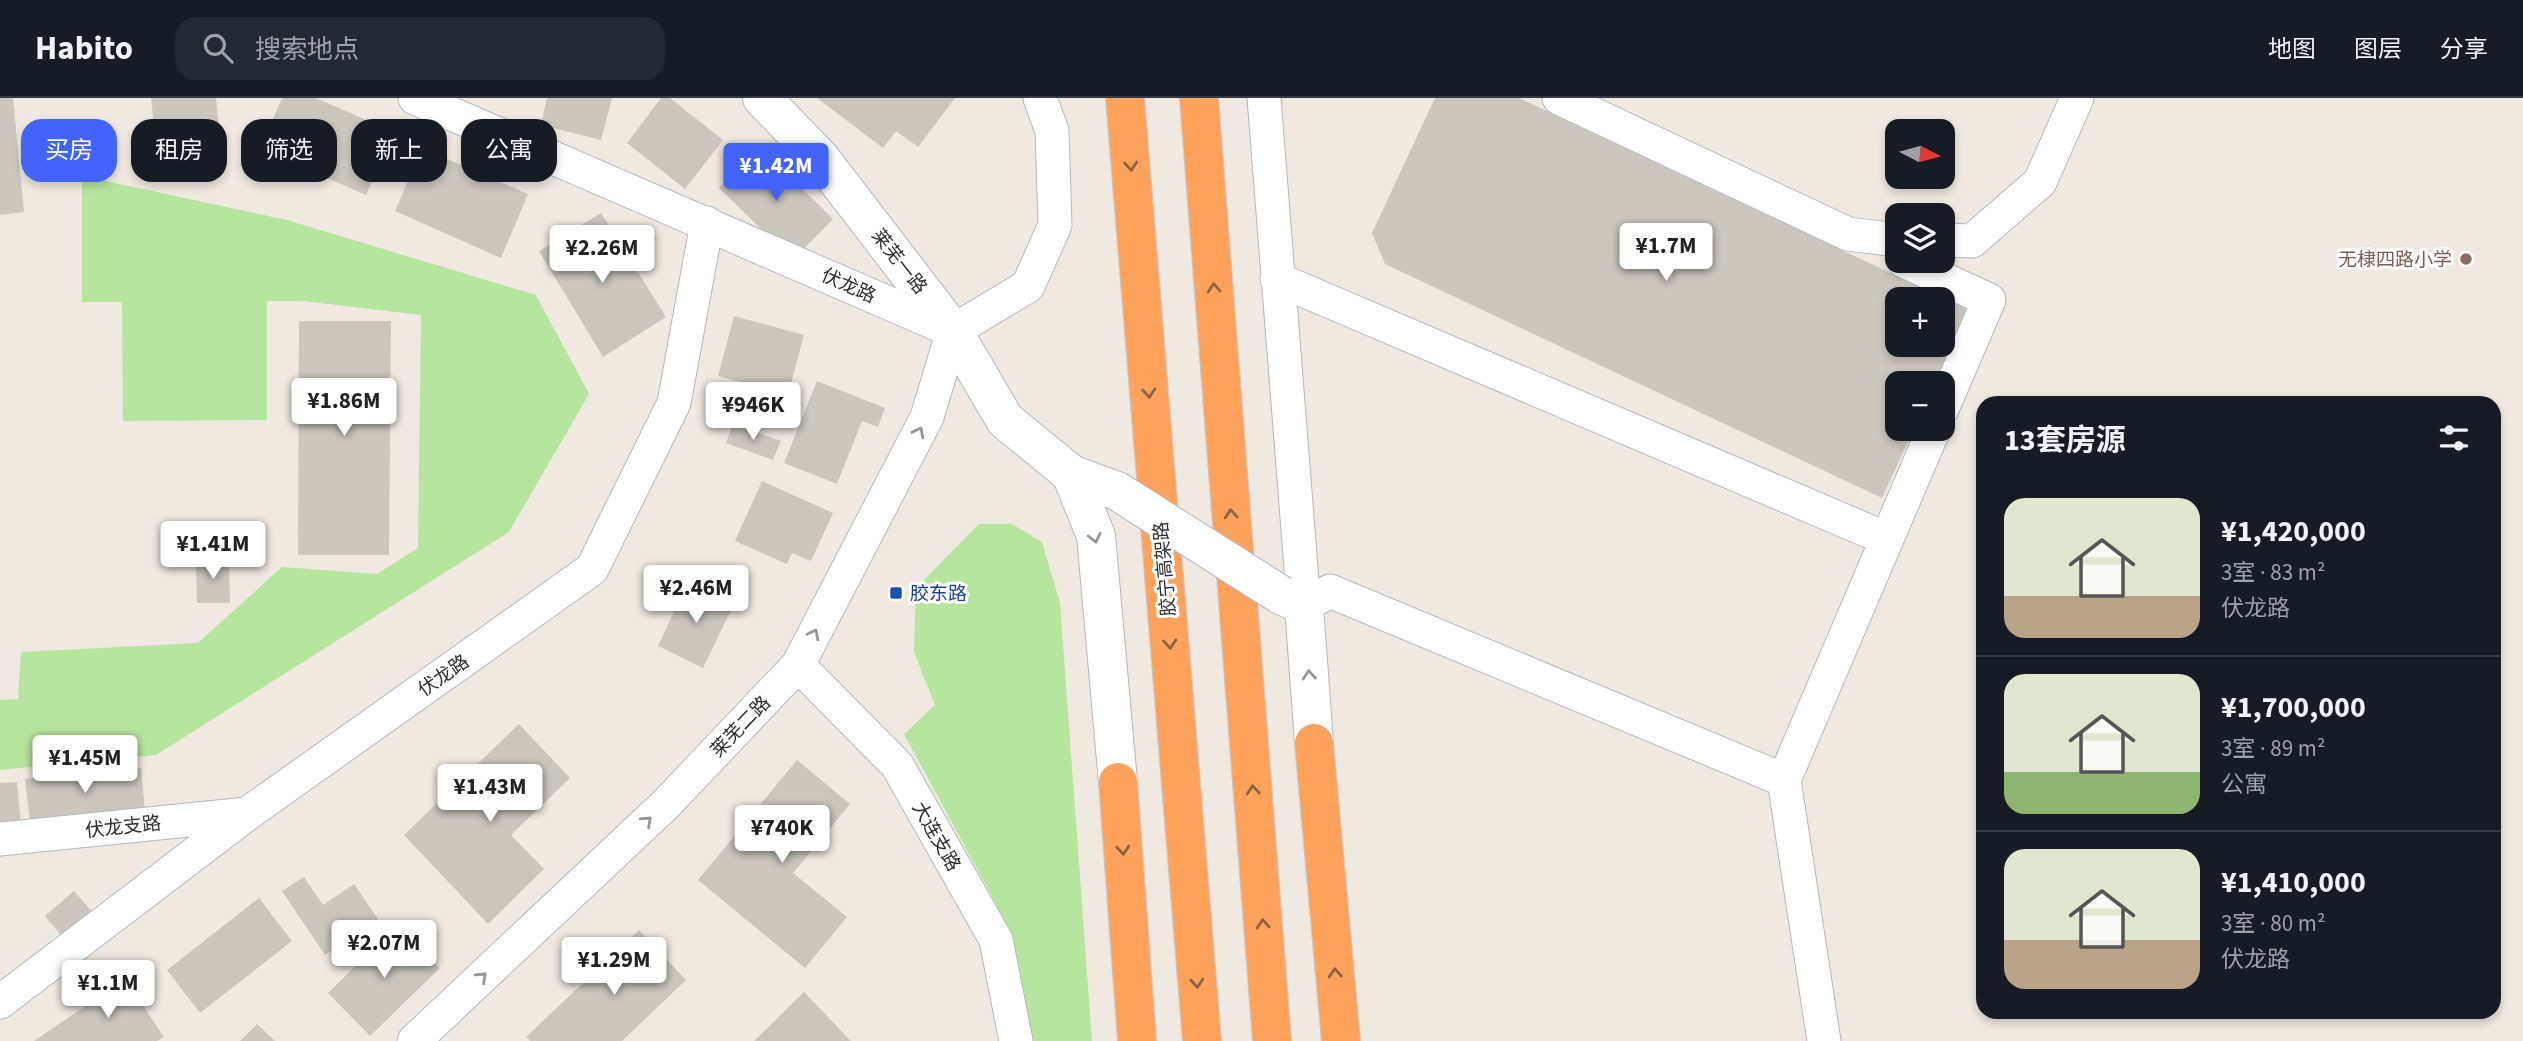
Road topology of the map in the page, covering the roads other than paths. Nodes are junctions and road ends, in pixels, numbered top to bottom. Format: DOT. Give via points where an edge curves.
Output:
graph roads {
  1 [pos="415,98"];
  2 [pos="762,98"];
  3 [pos="1040,98"];
  4 [pos="1125,98"];
  5 [pos="1199,98"];
  6 [pos="1264,98"];
  7 [pos="1559,98"];
  8 [pos="2077,98"];
  9 [pos="707,223"];
  10 [pos="1848,234"];
  11 [pos="1885,239"];
  12 [pos="1955,240"];
  13 [pos="1885,251"];
  14 [pos="1930,273"];
  15 [pos="1277,279"];
  16 [pos="953,331"];
  17 [pos="1955,379"];
  18 [pos="1929,441"];
  19 [pos="1071,474"];
  20 [pos="1887,539"];
  21 [pos="1293,601"];
  22 [pos="798,666"];
  23 [pos="1314,743"];
  24 [pos="1783,780"];
  25 [pos="1118,782"];
  26 [pos="247,814"];
  27 [pos="0,839"];
  28 [pos="0,1002"];
  29 [pos="414,1041"];
  30 [pos="1016,1041"];
  31 [pos="1137,1041"];
  32 [pos="1202,1041"];
  33 [pos="1272,1041"];
  34 [pos="1340,1041"];
  35 [pos="1824,1041"];
  1 -- 9 [label="street, 伏龙路"];
  2 -- 16 [label="main road, 莱芜一路" via="821,159"];
  3 -- 16 [label="street" via="1052,131 1055,225 1028,286"];
  4 -- 32 [label="highway, 胶宁高架路, one-way"];
  33 -- 5 [label="highway, one-way"];
  6 -- 15 [label="street"];
  7 -- 10 [label="street"];
  8 -- 12 [label="street" via="2040,182 1972,241"];
  9 -- 16 [label="street, 伏龙路"];
  9 -- 26 [label="street, 伏龙路" via="674,403 592,569"];
  10 -- 11 [label="street"];
  10 -- 13 [label="street"];
  14 -- 17 [label="street" via="1989,300"];
  15 -- 20 [label="street"];
  15 -- 21 [label="street"];
  16 -- 19 [label="main road, 莱芜一路" via="1005,420"];
  22 -- 16 [label="street, 莱芜二路, one-way" via="927,417"];
  18 -- 20 [label="street"];
  19 -- 21 [label="main road, bridge" via="1117,491"];
  19 -- 25 [label="main road, one-way" via="1096,536"];
  20 -- 24 [label="street"];
  23 -- 21 [label="main road, one-way"];
  21 -- 24 [label="street" via="1330,591"];
  29 -- 22 [label="street, 莱芜二路, one-way" via="666,804"];
  22 -- 30 [label="street, 大连支路" via="897,765 996,940"];
  34 -- 23 [label="highway, one-way"];
  24 -- 35 [label="street"];
  25 -- 31 [label="highway, one-way"];
  26 -- 27 [label="street, 伏龙支路"];
  26 -- 28 [label="street, 伏龙路"];
}
